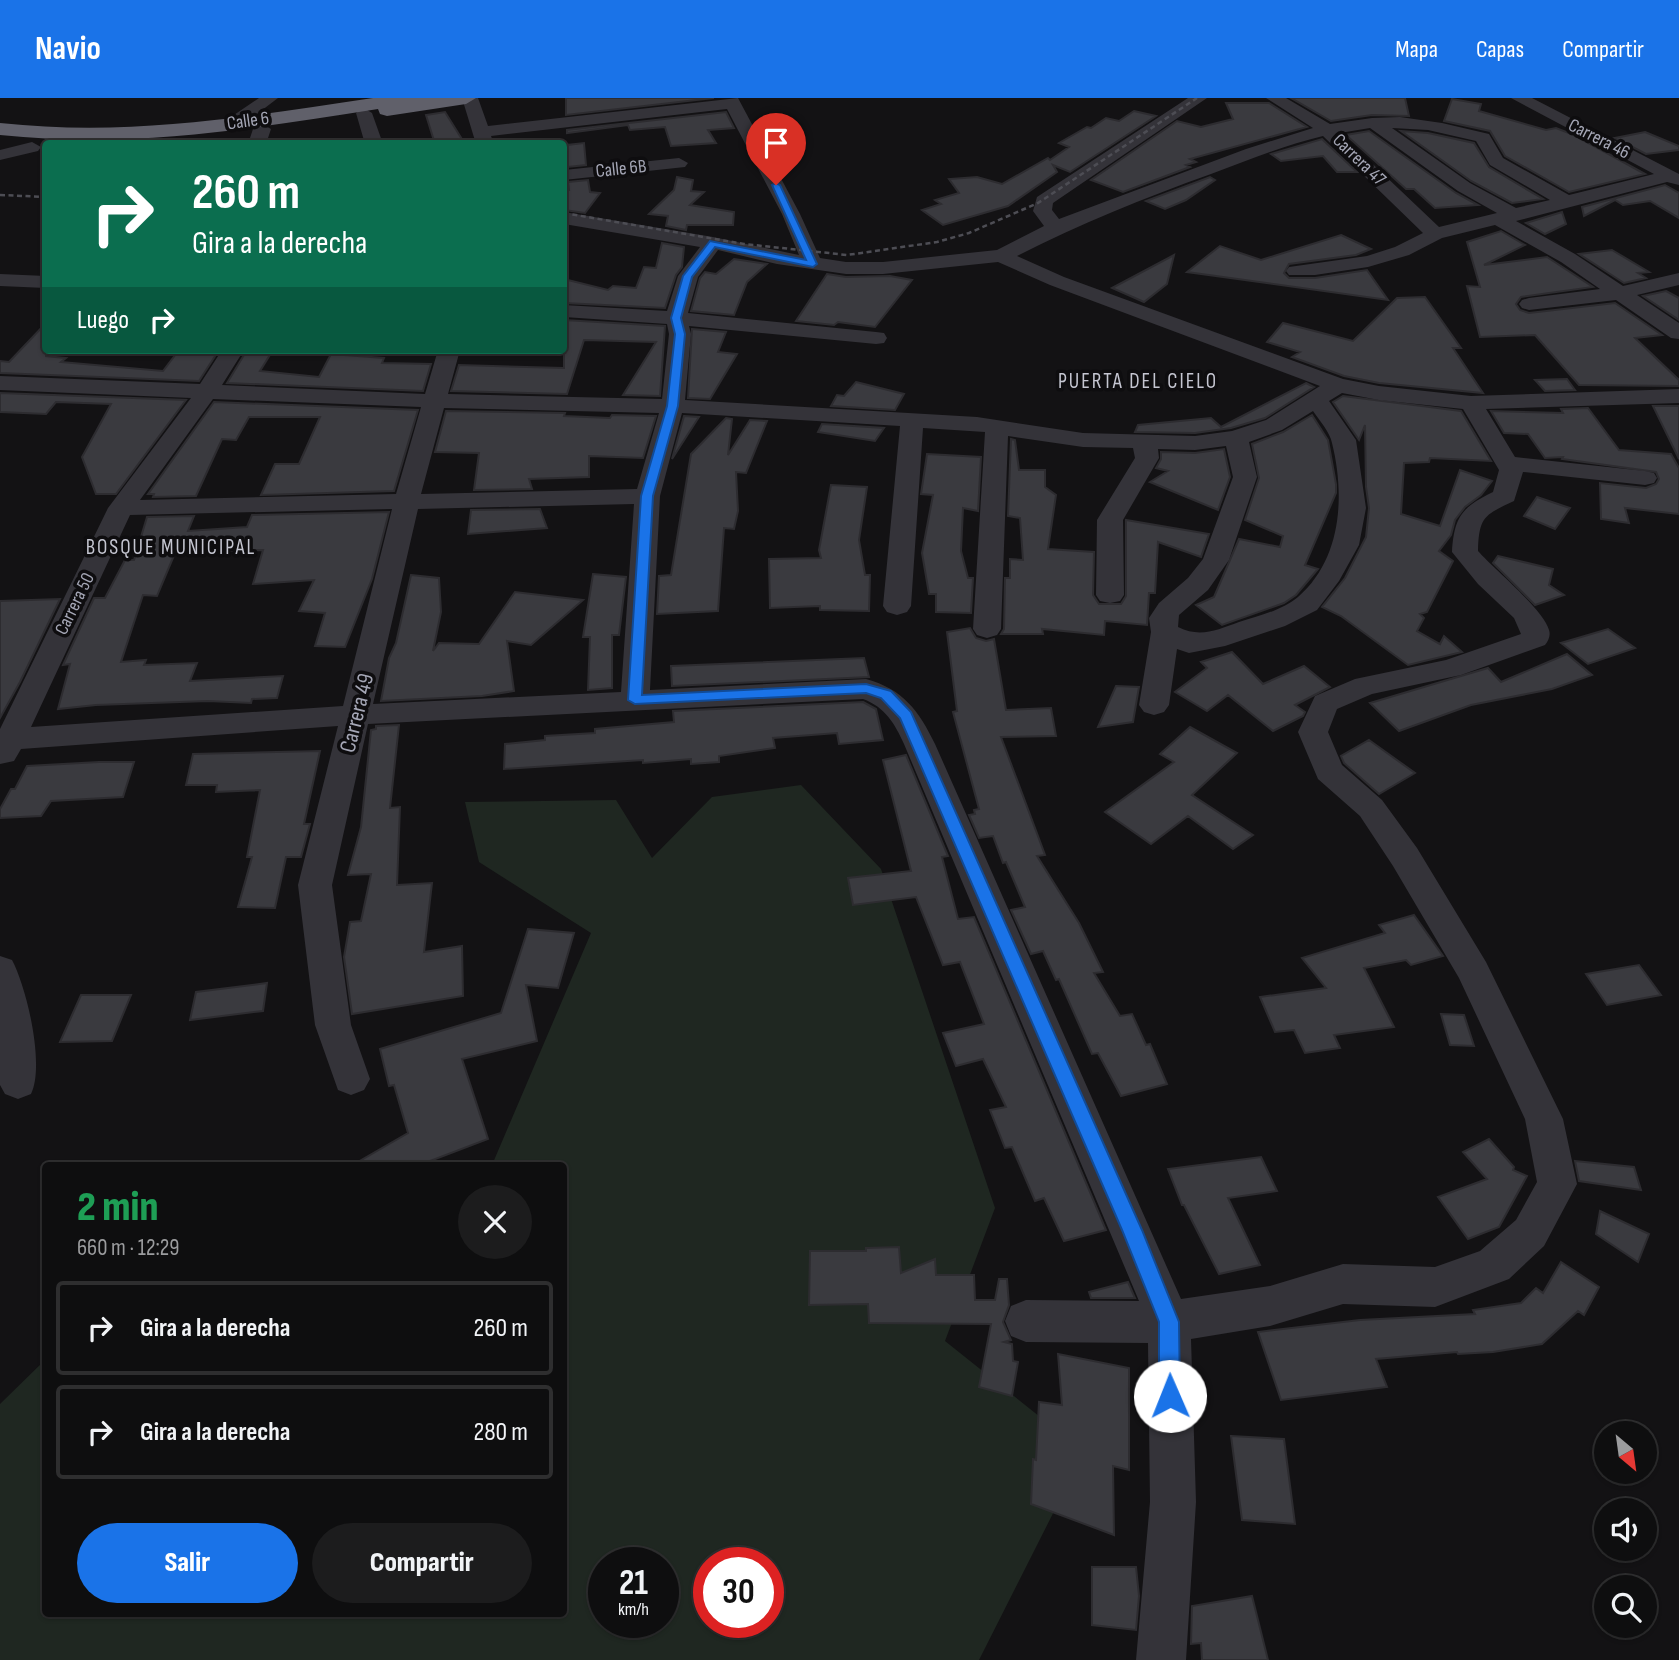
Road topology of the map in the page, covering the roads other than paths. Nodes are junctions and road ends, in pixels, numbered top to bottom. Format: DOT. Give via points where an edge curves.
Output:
graph roads {
  1 [pos="270,98"];
  2 [pos="411,98"];
  3 [pos="468,98"];
  4 [pos="1199,98"];
  5 [pos="1274,98"];
  6 [pos="1519,98"];
  7 [pos="732,101"];
  8 [pos="364,113"];
  9 [pos="234,123"];
  10 [pos="1374,123"];
  11 [pos="0,129"];
  12 [pos="1326,129"];
  13 [pos="259,136"];
  14 [pos="484,138"];
  15 [pos="182,140"];
  16 [pos="372,140"];
  17 [pos="38,146"];
  18 [pos="0,147"];
  19 [pos="0,155"];
  20 [pos="679,163"];
  21 [pos="567,175"];
  22 [pos="1674,179"];
  23 [pos="1567,202"];
  24 [pos="1507,217"];
  25 [pos="567,219"];
  26 [pos="1056,228"];
  27 [pos="1435,234"];
  28 [pos="713,243"];
  29 [pos="1001,256"];
  30 [pos="813,264"];
  31 [pos="1296,271"];
  32 [pos="1679,279"];
  33 [pos="0,280"];
  34 [pos="42,282"];
  35 [pos="1619,293"];
  36 [pos="1529,304"];
  37 [pos="567,310"];
  38 [pos="676,318"];
  39 [pos="1679,333"];
  40 [pos="876,338"];
  41 [pos="230,354"];
  42 [pos="448,354"];
  43 [pos="0,383"];
  44 [pos="1338,384"];
  45 [pos="206,393"];
  46 [pos="1679,396"];
  47 [pos="1317,400"];
  48 [pos="435,401"];
  49 [pos="1471,403"];
  50 [pos="673,406"];
  51 [pos="912,421"];
  52 [pos="997,426"];
  53 [pos="1236,438"];
  54 [pos="1141,441"];
  55 [pos="1507,463"];
  56 [pos="1645,478"];
  57 [pos="647,496"];
  58 [pos="407,504"];
  59 [pos="121,508"];
  60 [pos="1110,595"];
  61 [pos="897,606"];
  62 [pos="987,629"];
  63 [pos="1165,632"];
  64 [pos="635,700"];
  65 [pos="1154,705"];
  66 [pos="357,715"];
  67 [pos="3,747"];
  68 [pos="0,970"];
  69 [pos="351,1079"];
  70 [pos="18,1083"];
  71 [pos="1026,1321"];
  72 [pos="1169,1322"];
  73 [pos="1161,1660"];
  1 -- 9 [label="street"];
  2 -- 9 [label="highway, Calle 6"];
  3 -- 8 [label="highway, Calle 6"];
  3 -- 14 [label="street"];
  4 -- 26 [label="street" via="1044,201 1042,211"];
  5 -- 12 [label="street, Carrera 47"];
  6 -- 22 [label="street, Carrera 46"];
  7 -- 14 [label="street"];
  7 -- 30 [label="street"];
  8 -- 13 [label="highway, Calle 6"];
  8 -- 16 [label="street"];
  9 -- 11 [label="highway, Calle 6" via="96,135"];
  10 -- 12 [label="street"];
  10 -- 23 [label="street" via="1451,130 1483,138 1496,161"];
  10 -- 24 [label="street"];
  12 -- 26 [label="street" via="1259,149"];
  12 -- 27 [label="street, Carrera 47"];
  13 -- 15 [label="highway, Calle 6"];
  17 -- 18 [label="highway"];
  17 -- 19 [label="street"];
  20 -- 21 [label="street, Calle 6B"];
  22 -- 23 [label="street"];
  23 -- 24 [label="street"];
  24 -- 27 [label="street"];
  24 -- 35 [label="street"];
  25 -- 28 [label="street"];
  26 -- 29 [label="street"];
  27 -- 31 [label="street" via="1411,249 1376,261"];
  28 -- 30 [label="street"];
  28 -- 38 [label="street" via="688,276"];
  29 -- 30 [label="street" via="883,268"];
  29 -- 44 [label="street"];
  32 -- 35 [label="street"];
  33 -- 34 [label="street"];
  35 -- 36 [label="street"];
  35 -- 39 [label="street"];
  37 -- 38 [label="street"];
  38 -- 40 [label="street"];
  38 -- 50 [label="street" via="680,334"];
  41 -- 45 [label="street, Carrera 50"];
  42 -- 48 [label="street, Carrera 49"];
  43 -- 45 [label="street"];
  44 -- 47 [label="street"];
  44 -- 49 [label="street"];
  45 -- 48 [label="street"];
  45 -- 59 [label="street, Carrera 50"];
  46 -- 49 [label="street"];
  47 -- 53 [label="street" via="1275,425"];
  47 -- 63 [label="street" via="1344,440 1353,508 1346,545 1326,582 1307,604 1225,637 1189,644"];
  48 -- 50 [label="street"];
  48 -- 58 [label="street, Carrera 49"];
  49 -- 55 [label="street"];
  50 -- 51 [label="street"];
  50 -- 57 [label="street"];
  51 -- 52 [label="street"];
  51 -- 61 [label="street"];
  52 -- 54 [label="street" via="1083,440"];
  52 -- 62 [label="street"];
  53 -- 54 [label="street" via="1195,443"];
  53 -- 63 [label="street" via="1245,477 1234,513 1216,560 1198,584 1168,609 1163,618"];
  54 -- 60 [label="street" via="1147,458 1110,520"];
  55 -- 56 [label="street"];
  55 -- 72 [label="street" via="1511,470 1505,496 1479,508 1466,526 1465,552 1524,612 1535,629 1535,639 1451,668 1365,686 1325,703 1313,732 1329,771 1371,808 1474,972 1544,1119 1557,1184 1530,1233 1494,1265 1435,1287 1343,1284 1270,1306"];
  57 -- 58 [label="street"];
  57 -- 64 [label="street"];
  58 -- 59 [label="street"];
  58 -- 66 [label="street, Carrera 49"];
  59 -- 67 [label="street, Carrera 50"];
  63 -- 65 [label="street"];
  64 -- 66 [label="street"];
  64 -- 72 [label="street" via="866,689 886,695 906,716"];
  66 -- 67 [label="street"];
  66 -- 69 [label="street, Carrera 49" via="315,885 333,1025"];
  68 -- 70 [label="street" via="14,1028"];
  71 -- 72 [label="street"];
  72 -- 73 [label="street" via="1173,1502"];
}
